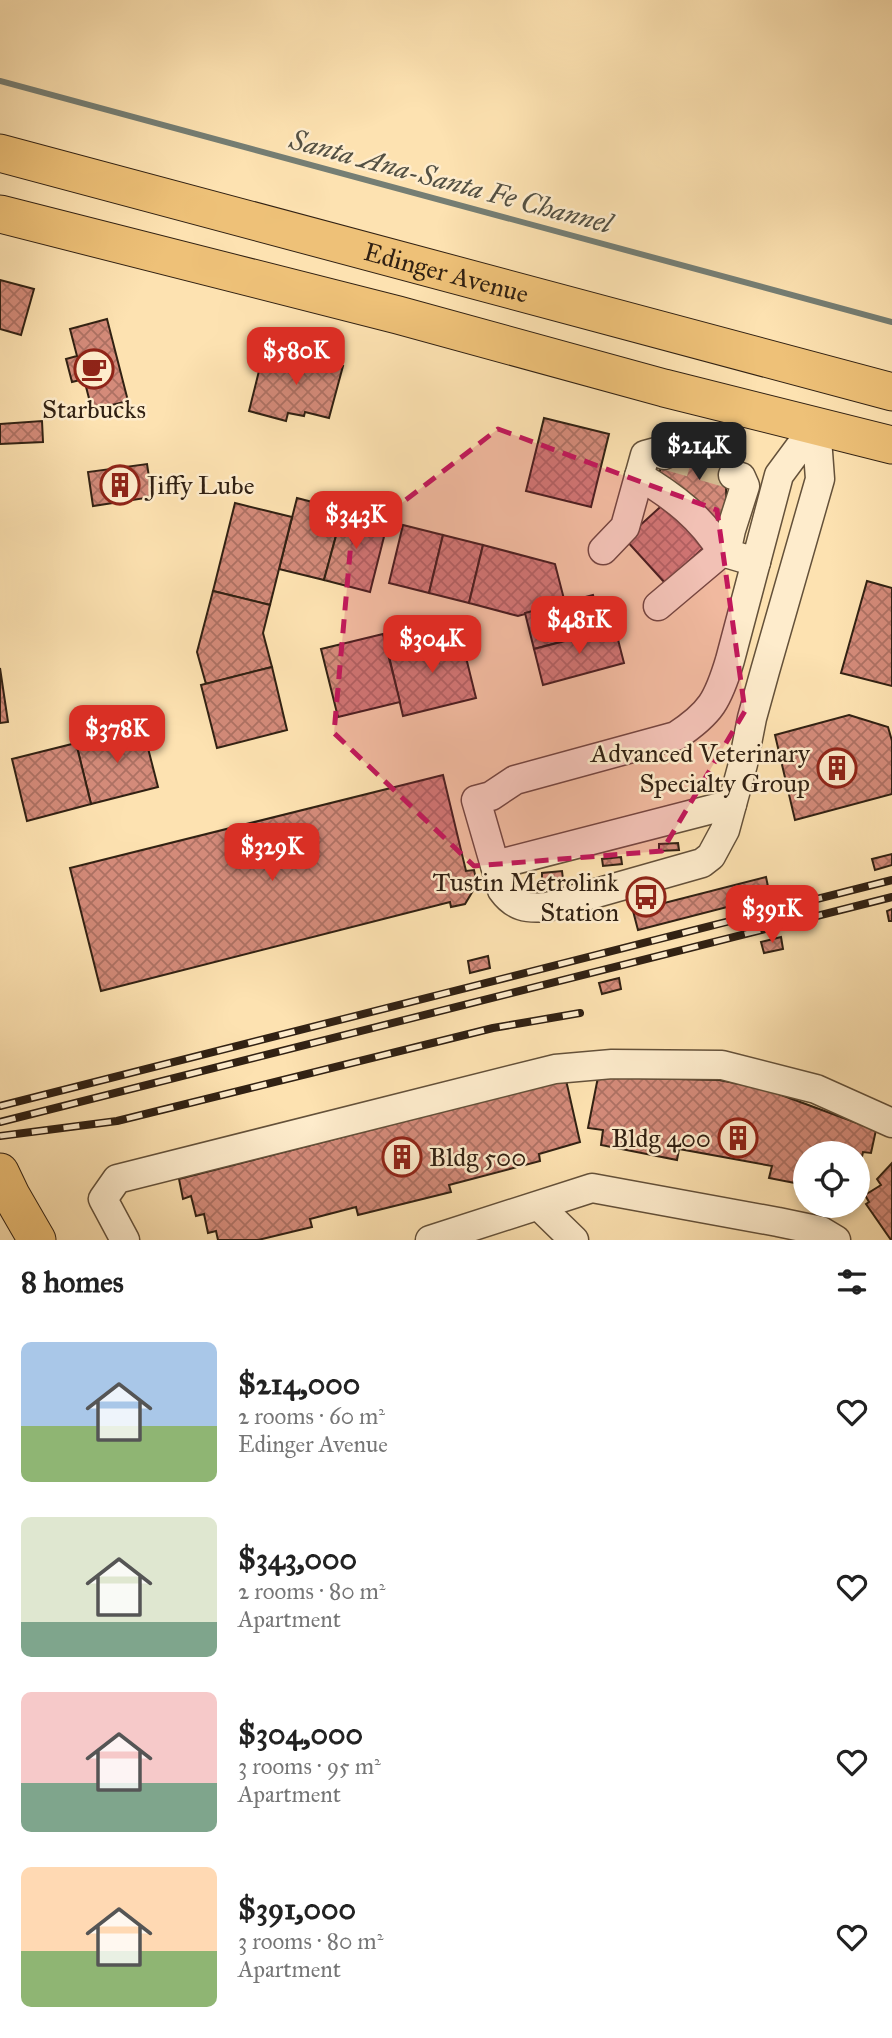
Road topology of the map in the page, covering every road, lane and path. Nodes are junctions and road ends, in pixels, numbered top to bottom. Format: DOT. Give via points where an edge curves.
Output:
graph roads {
  1 [pos="0,153"];
  2 [pos="0,214"];
  3 [pos="827,375"];
  4 [pos="892,392"];
  5 [pos="816,425"];
  6 [pos="892,445"];
  7 [pos="664,455"];
  8 [pos="733,475"];
  9 [pos="639,476"];
  10 [pos="603,550"];
  11 [pos="724,553"];
  12 [pos="756,562"];
  13 [pos="658,606"];
  14 [pos="732,804"];
  15 [pos="495,865"];
  16 [pos="892,1123"];
  17 [pos="5,1184"];
  18 [pos="539,1206"];
  19 [pos="771,1231"];
  20 [pos="37,1240"];
  21 [pos="125,1240"];
  22 [pos="430,1240"];
  23 [pos="574,1240"];
  24 [pos="836,1240"];
  1 -- 3 [label="main road, Edinger Avenue"];
  2 -- 5 [label="main road, Edinger Avenue"];
  3 -- 4 [label="main road, Edinger Avenue"];
  3 -- 5 [label="main road"];
  5 -- 6 [label="main road, Edinger Avenue"];
  5 -- 12 [label="lane" via="779,475"];
  5 -- 14 [label="lane" via="820,479"];
  7 -- 9 [label="lane" via="645,455"];
  8 -- 11 [label="lane" via="741,477 745,486"];
  9 -- 10 [label="lane" via="625,527"];
  9 -- 11 [label="lane" via="670,494"];
  11 -- 12 [label="lane"];
  11 -- 13 [label="lane"];
  12 -- 15 [label="lane" via="730,660 709,710 676,736 515,780 476,800"];
  14 -- 15 [label="lane"];
  14 -- 15 [label="lane" via="719,843 702,863 547,906 530,908 508,898"];
  16 -- 21 [label="lane" via="816,1089 722,1065 612,1064 555,1069 117,1179 103,1199"];
  17 -- 20 [label="main road"];
  18 -- 19 [label="lane" via="592,1188"];
  18 -- 22 [label="lane"];
  18 -- 23 [label="lane"];
  19 -- 24 [label="lane" via="821,1231"];
}
